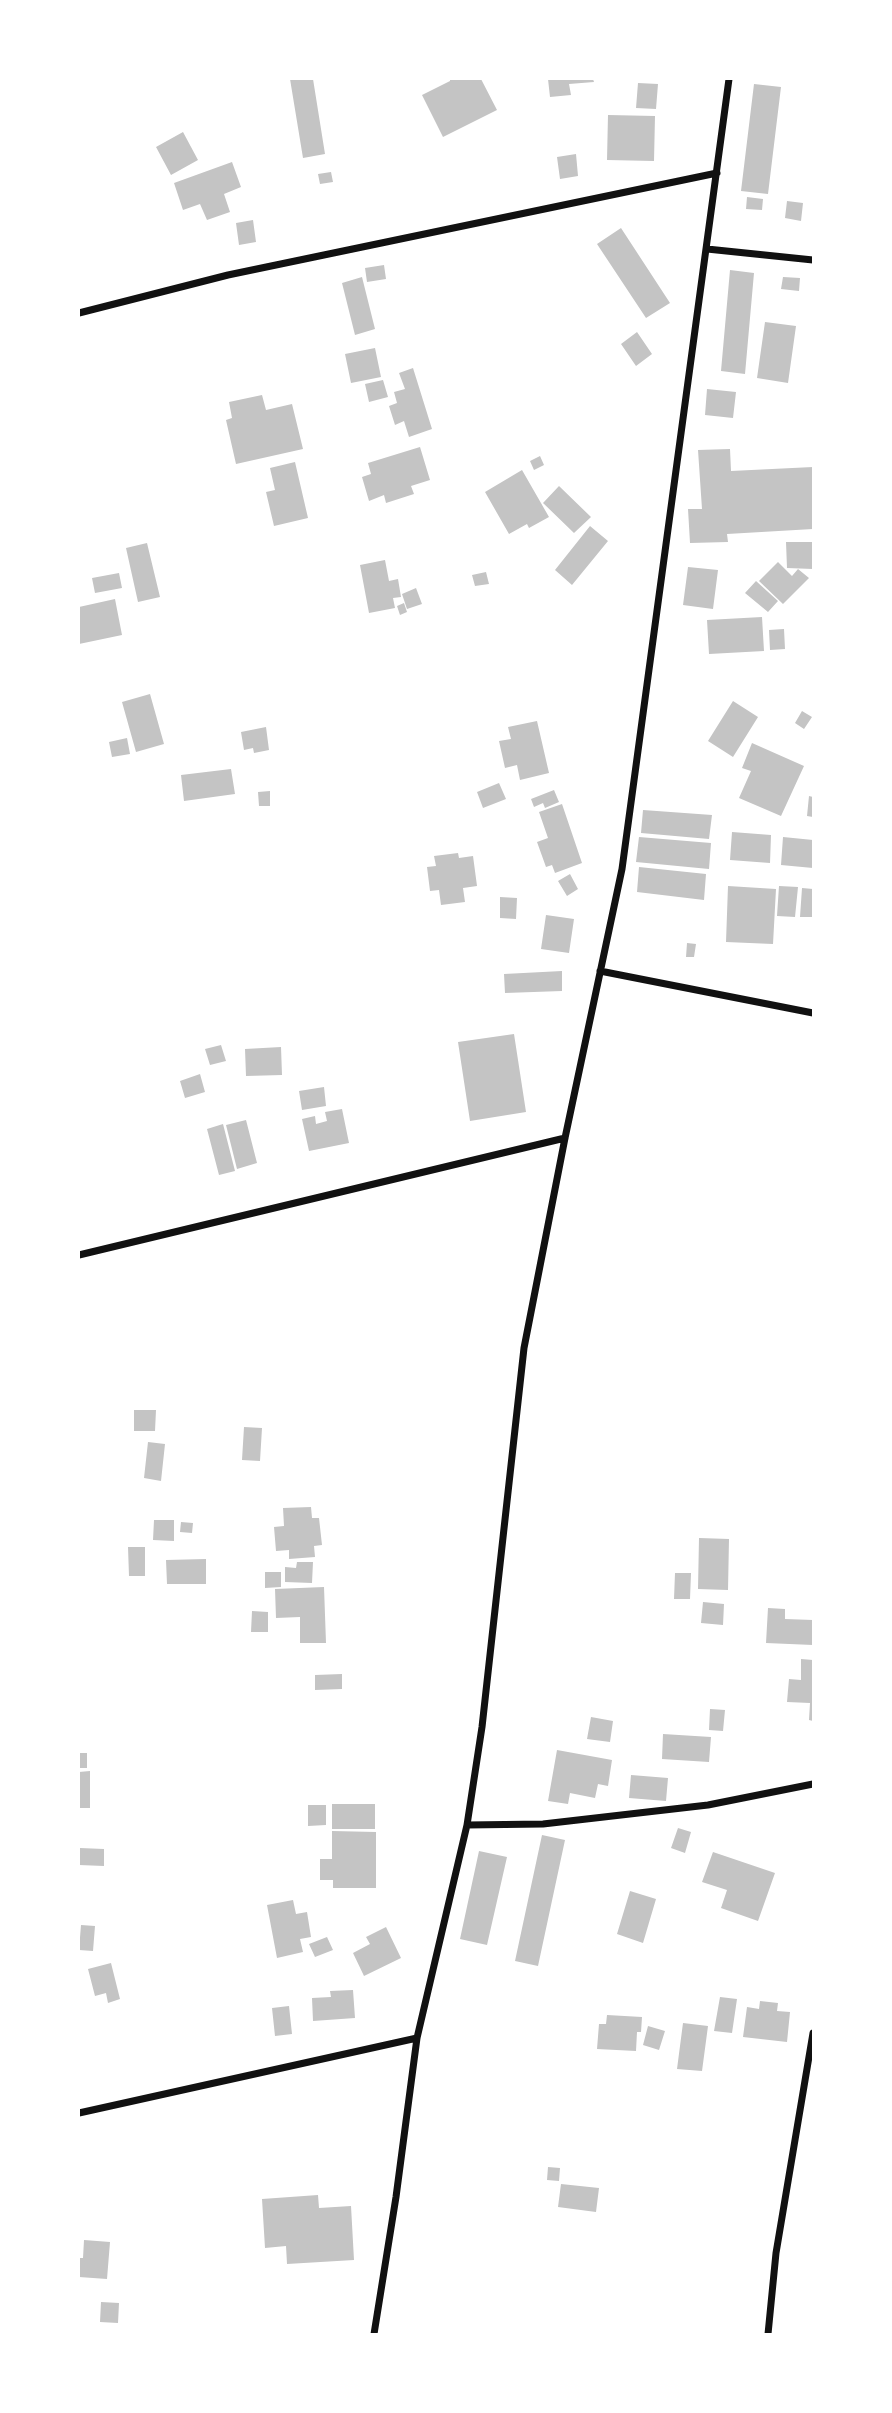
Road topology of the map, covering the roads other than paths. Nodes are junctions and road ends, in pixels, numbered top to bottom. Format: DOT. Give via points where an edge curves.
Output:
graph roads {
  1 [pos="729,79"];
  2 [pos="717,173"];
  3 [pos="707,248"];
  4 [pos="813,260"];
  5 [pos="79,313"];
  6 [pos="600,971"];
  7 [pos="813,1013"];
  8 [pos="565,1138"];
  9 [pos="79,1255"];
  10 [pos="813,1784"];
  11 [pos="467,1825"];
  12 [pos="813,2033"];
  13 [pos="417,2038"];
  14 [pos="79,2113"];
  15 [pos="374,2334"];
  16 [pos="768,2334"];
  1 -- 2 [label="street"];
  2 -- 3 [label="street"];
  2 -- 5 [label="street" via="228,275"];
  3 -- 4 [label="street"];
  3 -- 6 [label="street" via="622,869"];
  6 -- 7 [label="street"];
  6 -- 8 [label="street"];
  8 -- 9 [label="street"];
  8 -- 11 [label="street" via="524,1348"];
  10 -- 11 [label="street" via="708,1805 543,1824"];
  11 -- 13 [label="street"];
  12 -- 16 [label="street" via="776,2253"];
  13 -- 14 [label="street"];
  13 -- 15 [label="street"];
}
